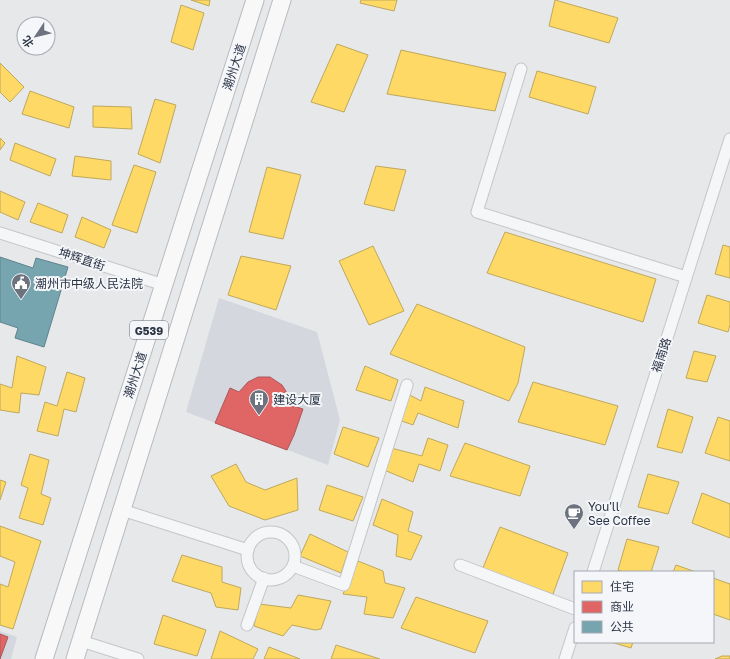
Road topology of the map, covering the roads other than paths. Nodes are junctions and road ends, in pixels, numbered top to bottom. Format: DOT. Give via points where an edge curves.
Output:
graph roads {
  1 [pos="255,0"];
  2 [pos="282,0"];
  3 [pos="521,69"];
  4 [pos="730,139"];
  5 [pos="0,233"];
  6 [pos="686,277"];
  7 [pos="164,285"];
  8 [pos="407,385"];
  9 [pos="122,510"];
  10 [pos="248,550"];
  11 [pos="460,565"];
  12 [pos="293,566"];
  13 [pos="593,571"];
  14 [pos="264,578"];
  15 [pos="574,608"];
  16 [pos="247,625"];
  17 [pos="574,631"];
  18 [pos="81,641"];
  19 [pos="44,659"];
  20 [pos="75,659"];
  21 [pos="138,659"];
  22 [pos="565,659"];
  1 -- 7 [label="highway, 潮州大道 / G539"];
  2 -- 9 [label="highway, G539"];
  3 -- 6 [label="street" via="477,212"];
  4 -- 6 [label="street, 福南路"];
  5 -- 7 [label="street, 坤辉直街"];
  6 -- 13 [label="street, 福南路"];
  7 -- 19 [label="highway, 潮州大道 / G539"];
  8 -- 12 [label="street" via="344,585"];
  9 -- 10 [label="street"];
  9 -- 18 [label="highway, G539"];
  10 -- 12 [label="street" via="251,543 264,533 279,534 291,543 295,558"];
  10 -- 14 [label="street" via="249,565 254,572"];
  11 -- 15 [label="street"];
  12 -- 14 [label="street" via="282,577"];
  14 -- 16 [label="street"];
  17 -- 22 [label="street"];
  18 -- 20 [label="highway, G539"];
  18 -- 21 [label="street"];
}
